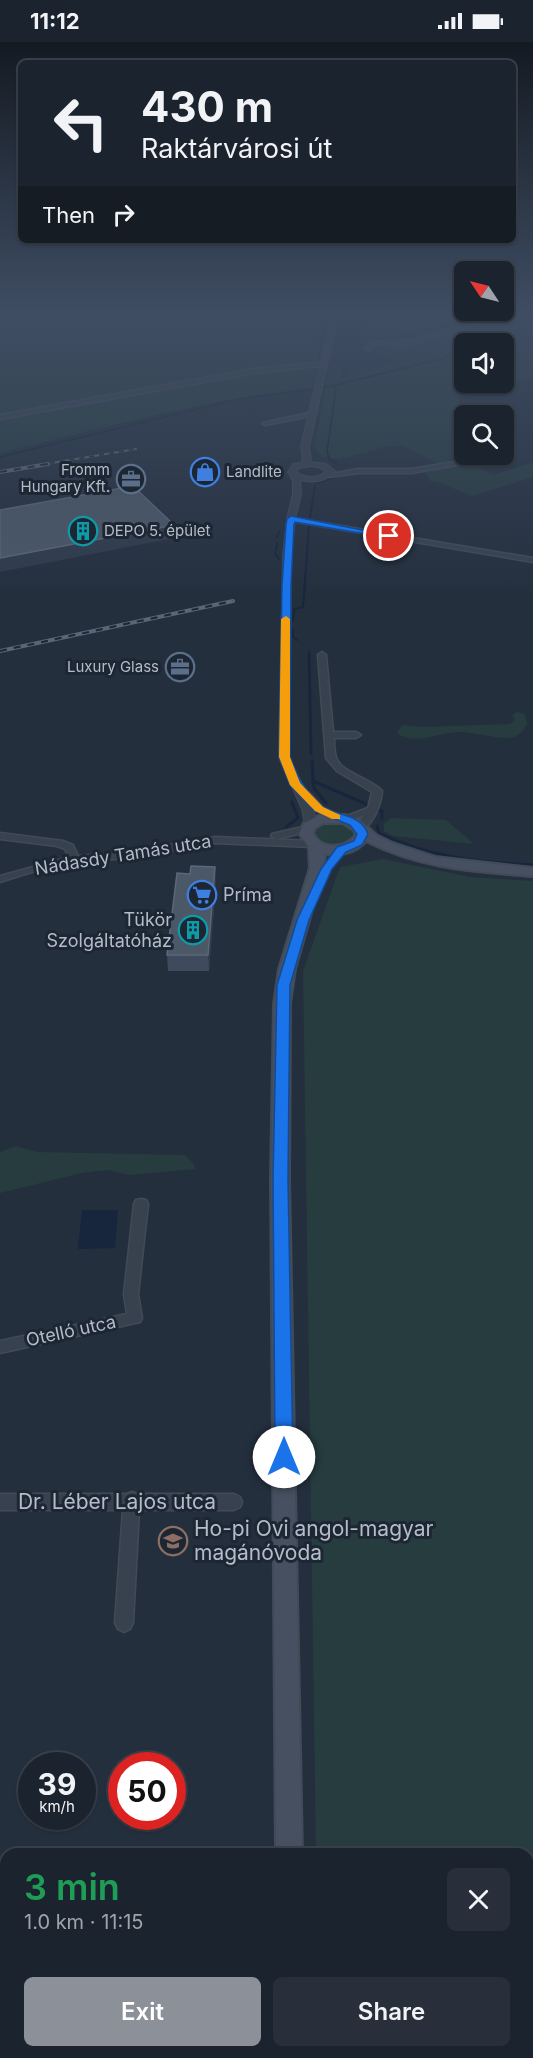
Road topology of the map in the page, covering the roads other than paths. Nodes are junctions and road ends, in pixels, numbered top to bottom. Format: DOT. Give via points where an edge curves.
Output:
graph roads {
  1 [pos="49,408"];
  2 [pos="315,408"];
  3 [pos="314,414"];
  4 [pos="0,417"];
  5 [pos="265,423"];
  6 [pos="308,444"];
  7 [pos="304,464"];
  8 [pos="454,464"];
  9 [pos="326,469"];
  10 [pos="358,471"];
  11 [pos="296,476"];
  12 [pos="313,479"];
  13 [pos="297,494"];
  14 [pos="291,519"];
  15 [pos="533,560"];
  16 [pos="322,655"];
  17 [pos="329,735"];
  18 [pos="356,735"];
  19 [pos="295,785"];
  20 [pos="370,810"];
  21 [pos="341,818"];
  22 [pos="309,827"];
  23 [pos="361,830"];
  24 [pos="0,836"];
  25 [pos="247,841"];
  26 [pos="314,845"];
  27 [pos="346,849"];
  28 [pos="75,860"];
  29 [pos="432,861"];
  30 [pos="533,872"];
  31 [pos="0,879"];
  32 [pos="303,920"];
  33 [pos="141,1204"];
  34 [pos="0,1347"];
  35 [pos="132,1500"];
  36 [pos="0,1502"];
  37 [pos="234,1502"];
  38 [pos="124,1623"];
  39 [pos="289,1845"];
  1 -- 4 [label="street"];
  2 -- 3 [label="street"];
  3 -- 5 [label="street"];
  3 -- 6 [label="street"];
  6 -- 7 [label="street"];
  6 -- 9 [label="street" via="314,459"];
  7 -- 9 [label="street"];
  7 -- 11 [label="street" via="293,469"];
  8 -- 10 [label="street" via="415,472"];
  9 -- 12 [label="street"];
  11 -- 12 [label="street"];
  11 -- 13 [label="street"];
  12 -- 13 [label="street" via="302,485"];
  13 -- 14 [label="street"];
  14 -- 15 [label="street"];
  14 -- 19 [label="street" via="286,585 284,757"];
  16 -- 17 [label="street"];
  17 -- 18 [label="street"];
  17 -- 20 [label="street" via="331,758 337,767 376,791"];
  19 -- 21 [label="street" via="319,809"];
  19 -- 22 [label="street" via="305,805"];
  20 -- 21 [label="street"];
  20 -- 23 [label="street"];
  21 -- 22 [label="main road" via="320,819"];
  21 -- 23 [label="main road"];
  22 -- 25 [label="street, Nádasdy Tamás utca"];
  22 -- 26 [label="main road" via="307,837"];
  23 -- 27 [label="main road" via="361,840"];
  23 -- 29 [label="main road" via="387,846"];
  24 -- 28 [label="street" via="59,843 69,847"];
  25 -- 26 [label="street, Nádasdy Tamás utca"];
  25 -- 28 [label="street, Nádasdy Tamás utca" via="215,840"];
  26 -- 27 [label="main road" via="328,850"];
  26 -- 32 [label="main road" via="318,862"];
  27 -- 29 [label="main road"];
  27 -- 32 [label="main road" via="327,869"];
  28 -- 31 [label="street, Nádasdy Tamás utca"];
  29 -- 30 [label="main road"];
  32 -- 39 [label="main road" via="287,969 282,1004 280,1179"];
  33 -- 34 [label="street, Otelló utca" via="131,1294 135,1318"];
  35 -- 36 [label="street, Dr. Léber Lajos utca"];
  35 -- 37 [label="street, Dr. Léber Lajos utca"];
  35 -- 38 [label="street"];
}
